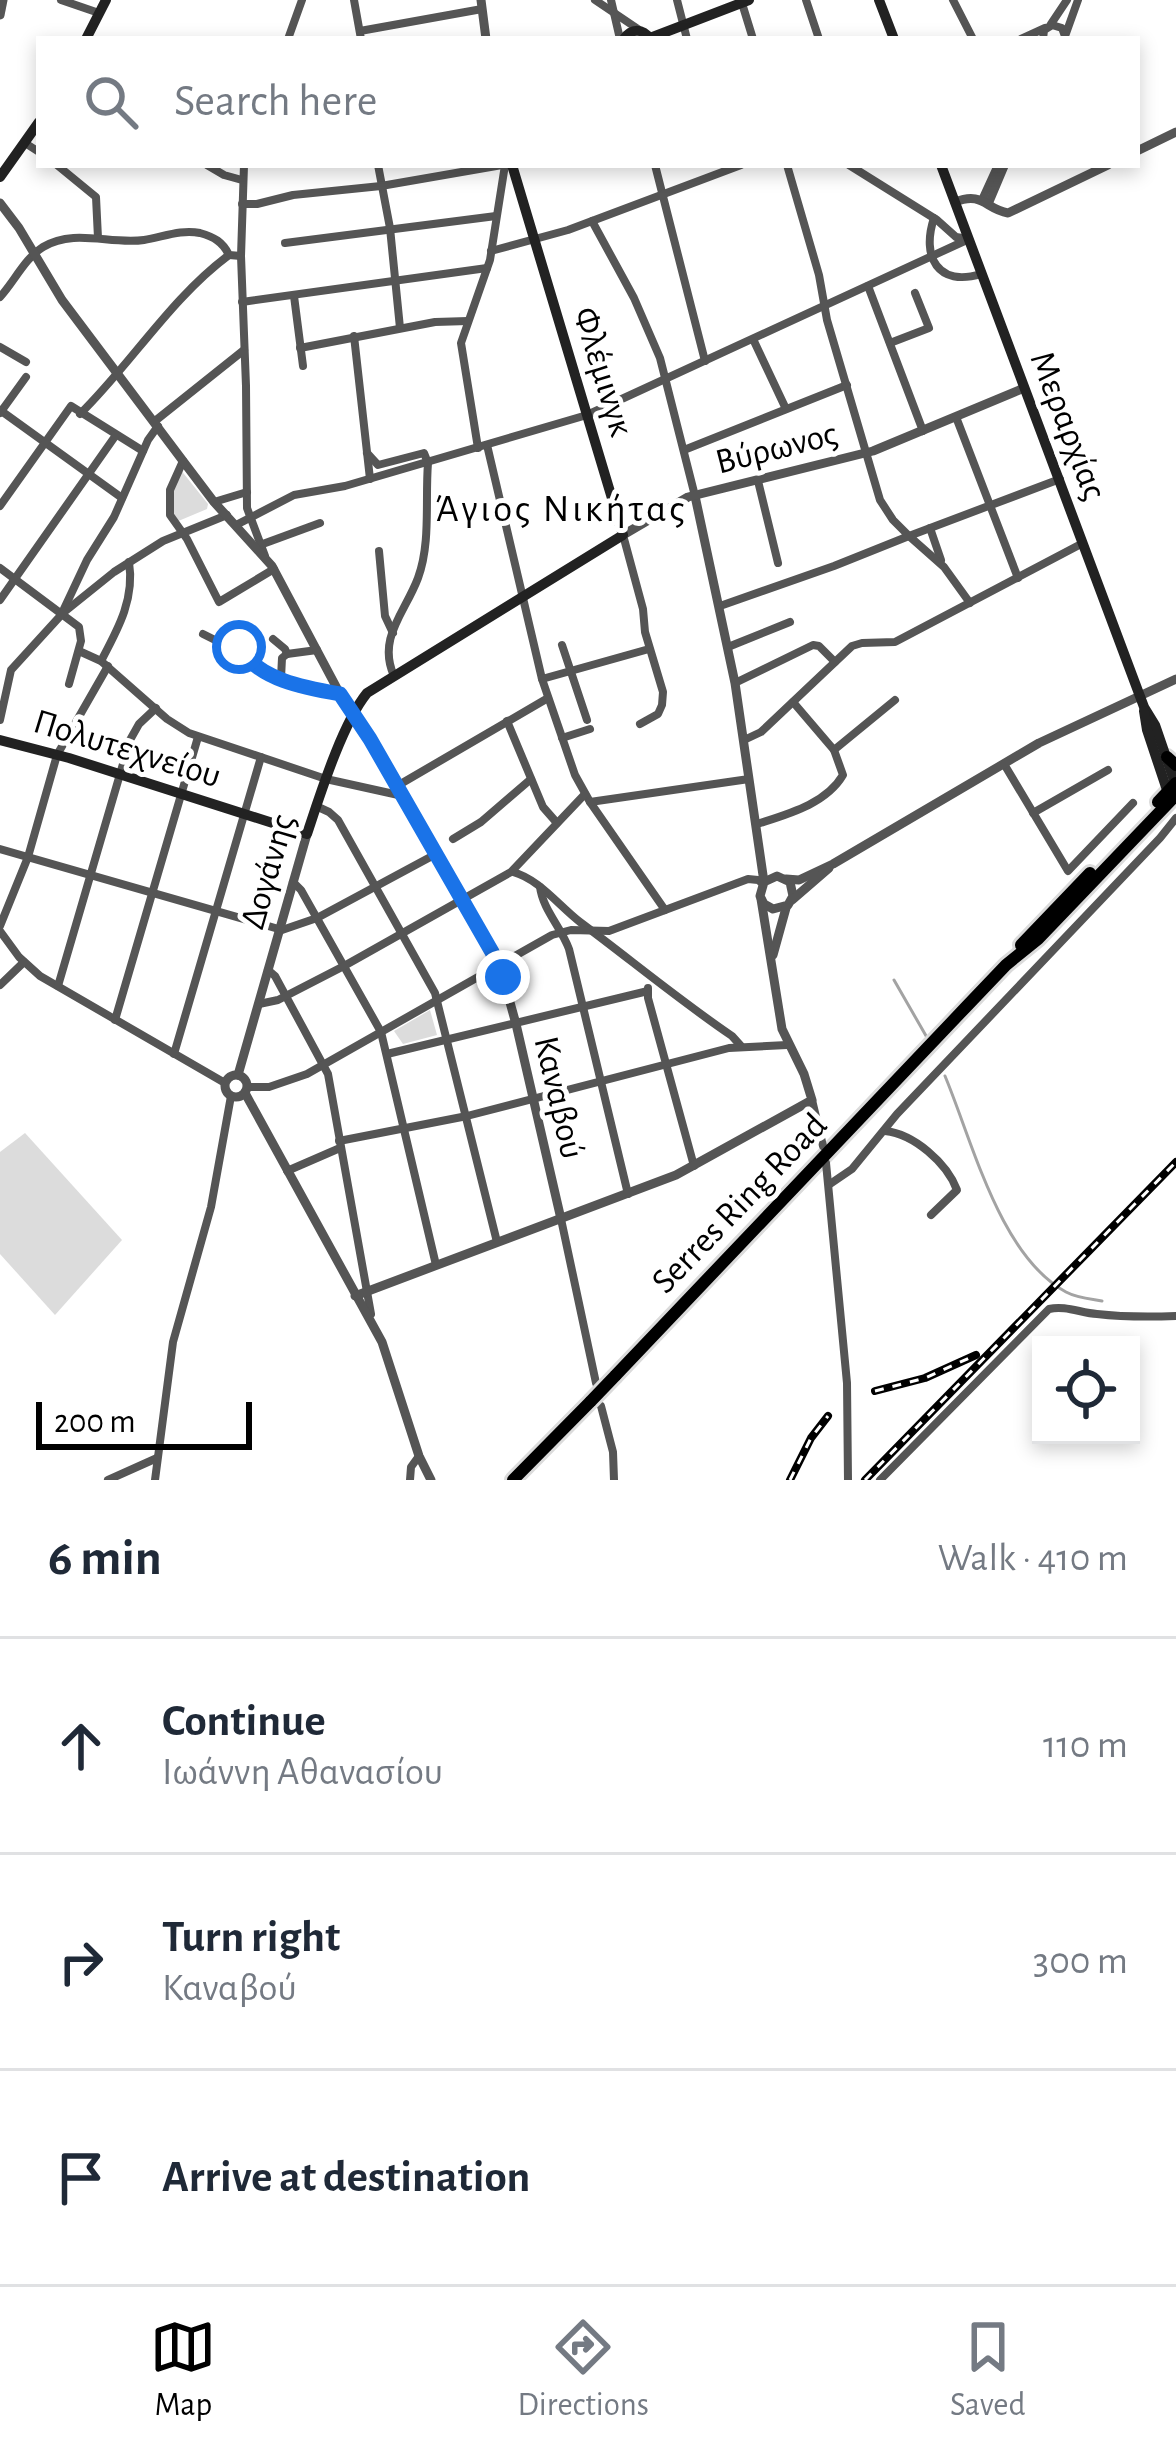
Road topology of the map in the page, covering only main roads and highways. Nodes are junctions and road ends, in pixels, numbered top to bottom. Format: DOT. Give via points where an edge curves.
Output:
graph roads {
  1 [pos="106,0"];
  2 [pos="879,0"];
  3 [pos="744,1"];
  4 [pos="89,36"];
  5 [pos="651,36"];
  6 [pos="893,36"];
  7 [pos="36,127"];
  8 [pos="507,168"];
  9 [pos="942,168"];
  10 [pos="0,176"];
  11 [pos="623,535"];
  12 [pos="369,692"];
  13 [pos="1142,702"];
  14 [pos="0,740"];
  15 [pos="1171,761"];
  16 [pos="1174,796"];
  17 [pos="308,834"];
  18 [pos="514,1480"];
  1 -- 4 [label="main road"];
  2 -- 6 [label="main road"];
  3 -- 5 [label="main road"];
  7 -- 10 [label="main road"];
  8 -- 11 [label="main road, Φλέμινγκ"];
  9 -- 13 [label="main road, Μεραρχίας"];
  11 -- 12 [label="main road, Βύρωνος"];
  12 -- 17 [label="main road, Δογάνης"];
  13 -- 15 [label="main road, Μεραρχίας"];
  13 -- 16 [label="main road, Μεραρχίας"];
  14 -- 17 [label="main road, Πολυτεχνείου"];
  15 -- 16 [label="main road, Μεραρχίας"];
  16 -- 18 [label="main road, Serres Ring Road, bridge" via="596,1404"];
}
